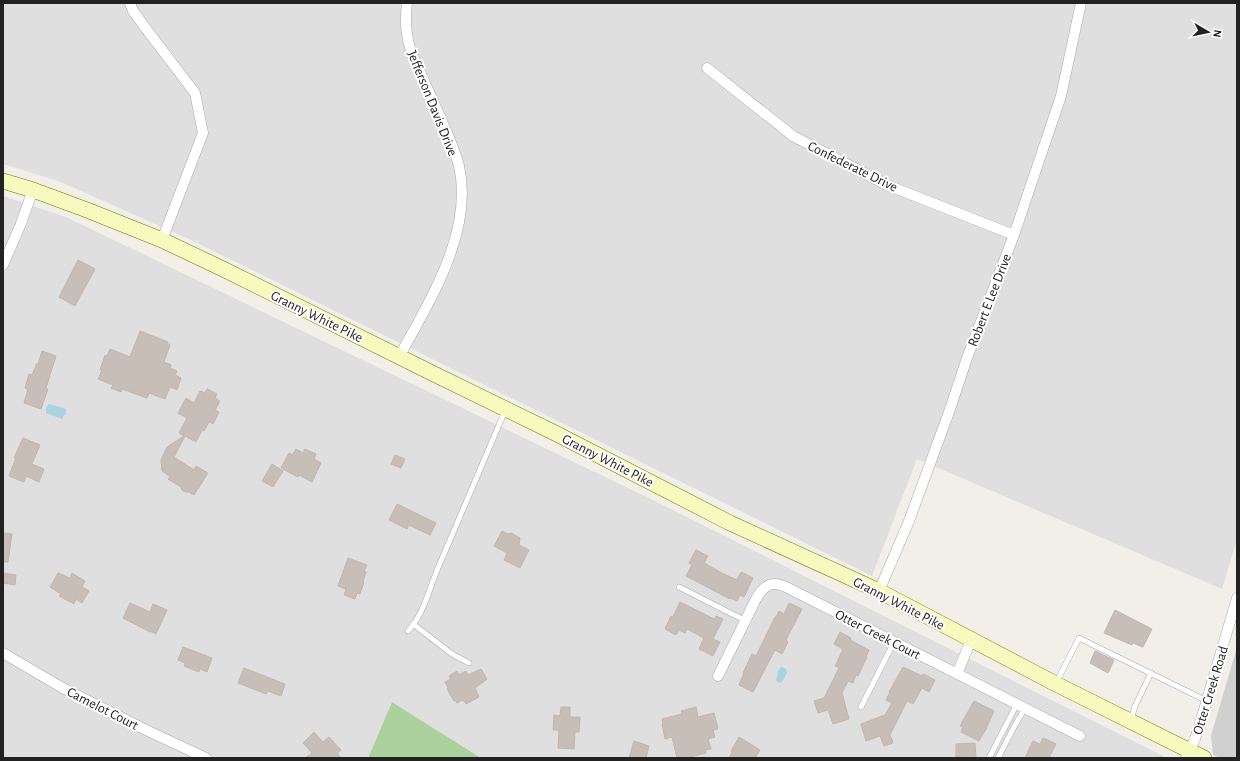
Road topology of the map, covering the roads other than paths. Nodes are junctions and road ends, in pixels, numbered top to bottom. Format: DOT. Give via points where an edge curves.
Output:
graph roads {
  1 [pos="130,3"];
  2 [pos="407,3"];
  3 [pos="1081,3"];
  4 [pos="707,68"];
  5 [pos="3,181"];
  6 [pos="33,190"];
  7 [pos="1014,235"];
  8 [pos="162,240"];
  9 [pos="3,265"];
  10 [pos="398,357"];
  11 [pos="506,408"];
  12 [pos="679,587"];
  13 [pos="879,591"];
  14 [pos="1237,598"];
  15 [pos="746,621"];
  16 [pos="413,624"];
  17 [pos="408,631"];
  18 [pos="971,640"];
  19 [pos="894,642"];
  20 [pos="3,653"];
  21 [pos="469,663"];
  22 [pos="1151,673"];
  23 [pos="957,674"];
  24 [pos="718,676"];
  25 [pos="1056,684"];
  26 [pos="1207,701"];
  27 [pos="1021,706"];
  28 [pos="861,707"];
  29 [pos="1130,721"];
  30 [pos="1080,736"];
  31 [pos="994,750"];
  32 [pos="1188,754"];
  33 [pos="999,756"];
  34 [pos="206,758"];
  35 [pos="989,758"];
  36 [pos="1204,758"];
  1 -- 8 [label="street" via="133,11 195,93 203,133"];
  2 -- 10 [label="street, Jefferson Davis Drive" via="405,18 410,49 452,143 462,184 462,202 453,250"];
  3 -- 7 [label="street, Robert E Lee Drive" via="1061,96"];
  4 -- 7 [label="street, Confederate Drive" via="792,136 887,185"];
  5 -- 6 [label="main road, Granny White Pike"];
  6 -- 8 [label="main road, Granny White Pike"];
  6 -- 9 [label="street"];
  7 -- 13 [label="street, Robert E Lee Drive" via="909,521"];
  8 -- 10 [label="main road, Granny White Pike"];
  10 -- 11 [label="main road, Granny White Pike"];
  11 -- 13 [label="main road, Granny White Pike" via="730,523"];
  11 -- 16 [label="lane"];
  12 -- 15 [label="lane"];
  13 -- 18 [label="main road, Granny White Pike"];
  14 -- 26 [label="street, Otter Creek Road"];
  15 -- 19 [label="street, Otter Creek Court" via="760,592 775,584 788,588"];
  15 -- 24 [label="street, Otter Creek Court"];
  16 -- 17 [label="lane"];
  16 -- 21 [label="lane" via="452,654"];
  18 -- 23 [label="street"];
  18 -- 25 [label="main road, Granny White Pike"];
  19 -- 23 [label="street, Otter Creek Court"];
  19 -- 28 [label="lane"];
  20 -- 34 [label="street, Camelot Court" via="61,687"];
  22 -- 25 [label="lane" via="1079,638"];
  22 -- 26 [label="lane"];
  22 -- 29 [label="lane"];
  23 -- 27 [label="street, Otter Creek Court"];
  25 -- 29 [label="main road, Granny White Pike"];
  26 -- 32 [label="street, Otter Creek Road"];
  27 -- 30 [label="street, Otter Creek Court"];
  27 -- 31 [label="lane"];
  27 -- 33 [label="lane"];
  29 -- 32 [label="main road, Granny White Pike"];
  31 -- 33 [label="lane"];
  31 -- 35 [label="lane"];
  32 -- 36 [label="main road, Granny White Pike"];
}
